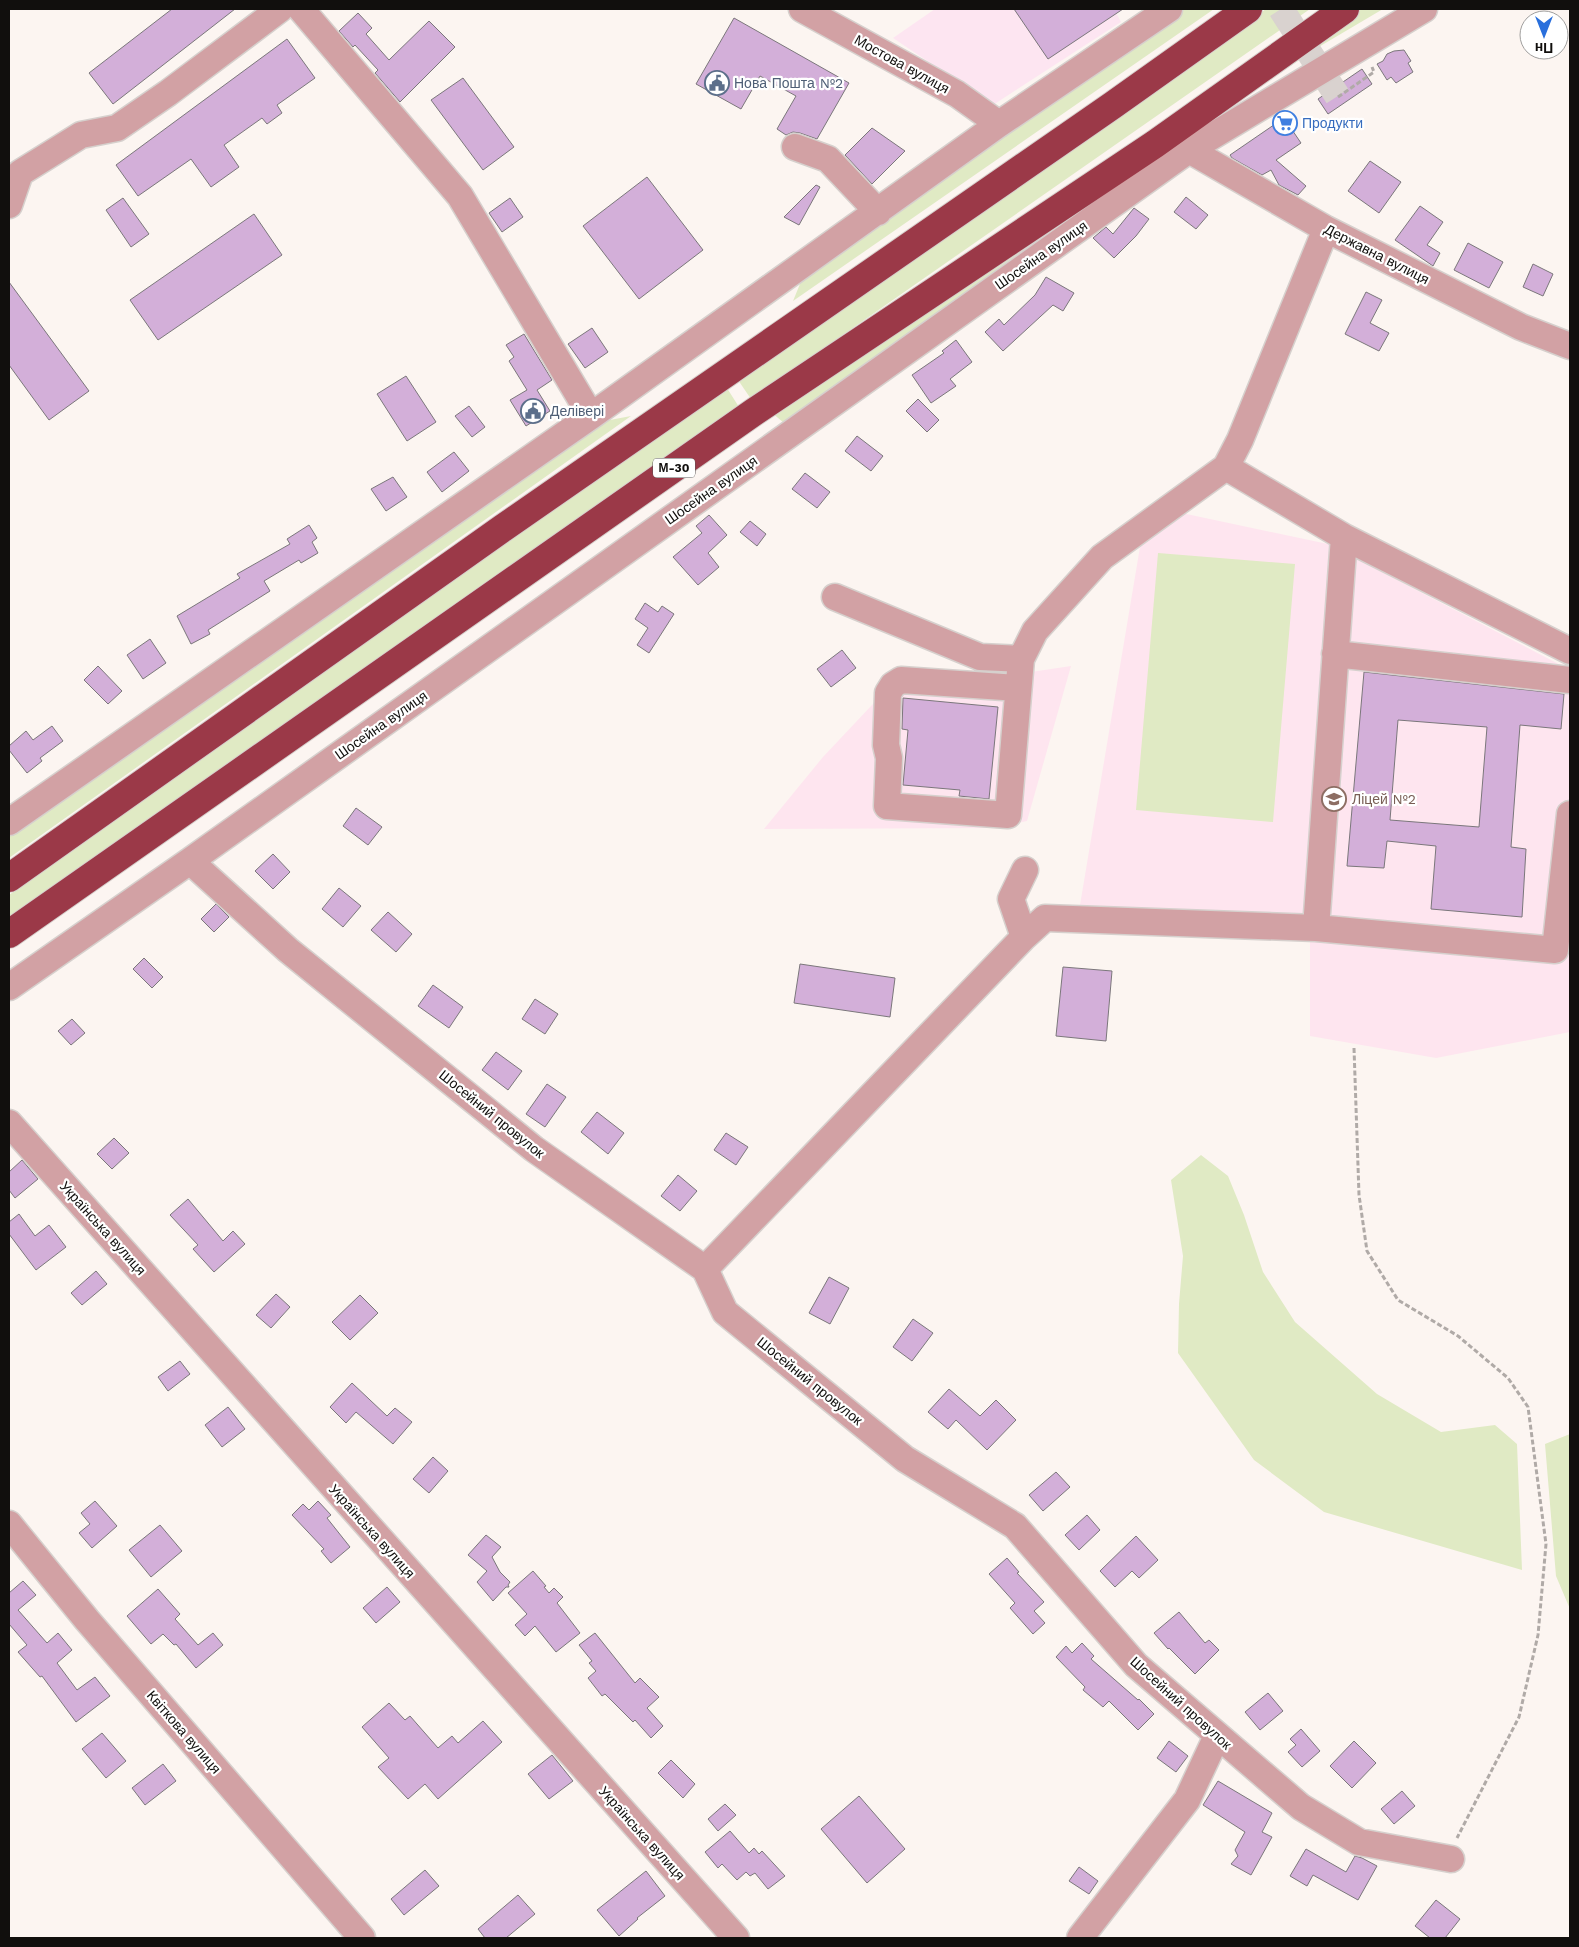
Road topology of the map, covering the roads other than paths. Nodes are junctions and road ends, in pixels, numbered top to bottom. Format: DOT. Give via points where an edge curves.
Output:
graph roads {
  1 [pos="280,9"];
  2 [pos="301,9"];
  3 [pos="802,9"];
  4 [pos="1169,9"];
  5 [pos="1248,9"];
  6 [pos="1345,9"];
  7 [pos="1424,9"];
  8 [pos="1137,18"];
  9 [pos="998,124"];
  10 [pos="795,147"];
  11 [pos="1189,150"];
  12 [pos="9,205"];
  13 [pos="878,212"];
  14 [pos="1326,229"];
  15 [pos="1570,346"];
  16 [pos="592,416"];
  17 [pos="1226,467"];
  18 [pos="1344,537"];
  19 [pos="835,597"];
  20 [pos="1570,651"];
  21 [pos="1335,654"];
  22 [pos="1020,660"];
  23 [pos="1570,680"];
  24 [pos="1018,688"];
  25 [pos="1570,814"];
  26 [pos="9,822"];
  27 [pos="190,861"];
  28 [pos="1024,870"];
  29 [pos="9,878"];
  30 [pos="1316,928"];
  31 [pos="9,934"];
  32 [pos="1024,937"];
  33 [pos="9,987"];
  34 [pos="9,1123"];
  35 [pos="705,1269"];
  36 [pos="9,1524"];
  37 [pos="1217,1736"];
  38 [pos="1451,1859"];
  39 [pos="362,1938"];
  40 [pos="736,1938"];
  41 [pos="1080,1938"];
  1 -- 12 [label="street" via="118,128 81,135 20,173"];
  2 -- 16 [label="street" via="460,196"];
  3 -- 9 [label="street, Мостова вулиця" via="957,94"];
  4 -- 8 [label="street"];
  5 -- 29 [label="highway" via="503,528"];
  6 -- 31 [label="highway, М-30" via="1155,144 745,418"];
  7 -- 11 [label="street, Шосейна вулиця"];
  8 -- 9 [label="street"];
  9 -- 13 [label="street"];
  10 -- 13 [label="street" via="828,159"];
  11 -- 14 [label="street, Державна вулиця"];
  11 -- 27 [label="street, Шосейна вулиця"];
  13 -- 16 [label="street"];
  14 -- 15 [label="street, Державна вулиця" via="1520,328"];
  14 -- 17 [label="street"];
  16 -- 26 [label="street"];
  17 -- 18 [label="street"];
  17 -- 22 [label="street" via="1102,557 1035,631"];
  18 -- 20 [label="street"];
  18 -- 21 [label="street"];
  19 -- 22 [label="street" via="980,657"];
  21 -- 23 [label="street"];
  21 -- 30 [label="street"];
  22 -- 24 [label="street"];
  24 -- 24 [label="street" via="1008,815 887,806 888,693 893,685 901,680"];
  25 -- 30 [label="street" via="1555,950"];
  27 -- 33 [label="street, Шосейна вулиця"];
  27 -- 35 [label="street, Шосейний провулок" via="288,950 534,1149"];
  28 -- 32 [label="street" via="1012,899"];
  30 -- 32 [label="street" via="1045,918"];
  32 -- 35 [label="street"];
  34 -- 40 [label="street, Українська вулиця"];
  35 -- 37 [label="street, Шосейний провулок" via="725,1312 905,1459 1015,1526 1136,1665"];
  36 -- 39 [label="street, Квіткова вулиця" via="87,1620"];
  37 -- 38 [label="street, Шосейний провулок" via="1301,1807 1359,1842"];
  37 -- 41 [label="street" via="1187,1800"];
}
